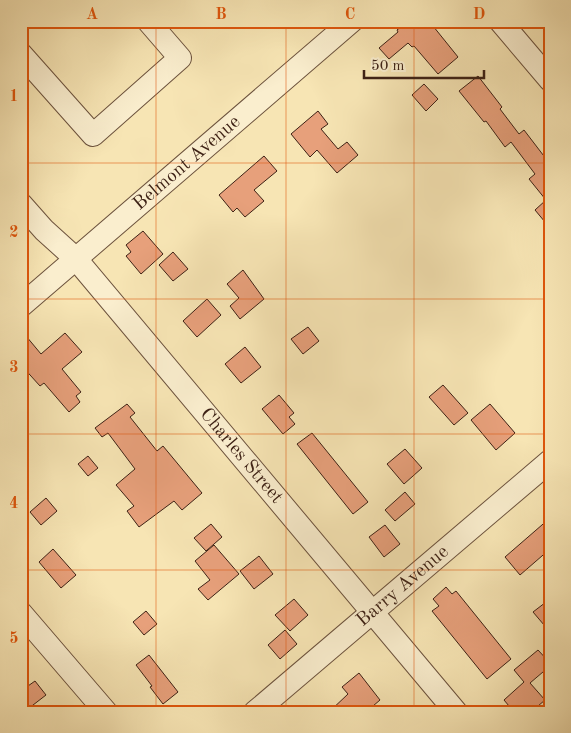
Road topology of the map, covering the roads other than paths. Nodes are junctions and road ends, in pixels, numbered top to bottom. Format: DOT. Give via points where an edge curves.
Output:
graph roads {
  1 [pos="148,21"];
  2 [pos="352,21"];
  3 [pos="500,21"];
  4 [pos="21,54"];
  5 [pos="550,80"];
  6 [pos="21,204"];
  7 [pos="76,259"];
  8 [pos="21,306"];
  9 [pos="550,461"];
  10 [pos="372,612"];
  11 [pos="21,613"];
  12 [pos="106,712"];
  13 [pos="255,712"];
  14 [pos="456,712"];
  1 -- 4 [label="street" via="180,58 93,135"];
  2 -- 7 [label="street, Belmont Avenue"];
  3 -- 5 [label="street"];
  6 -- 7 [label="street, Charles Street"];
  7 -- 8 [label="street, Belmont Avenue"];
  7 -- 10 [label="street, Charles Street"];
  9 -- 10 [label="street, Barry Avenue"];
  10 -- 13 [label="street, Barry Avenue"];
  10 -- 14 [label="street, Charles Street"];
  11 -- 12 [label="street"];
}
